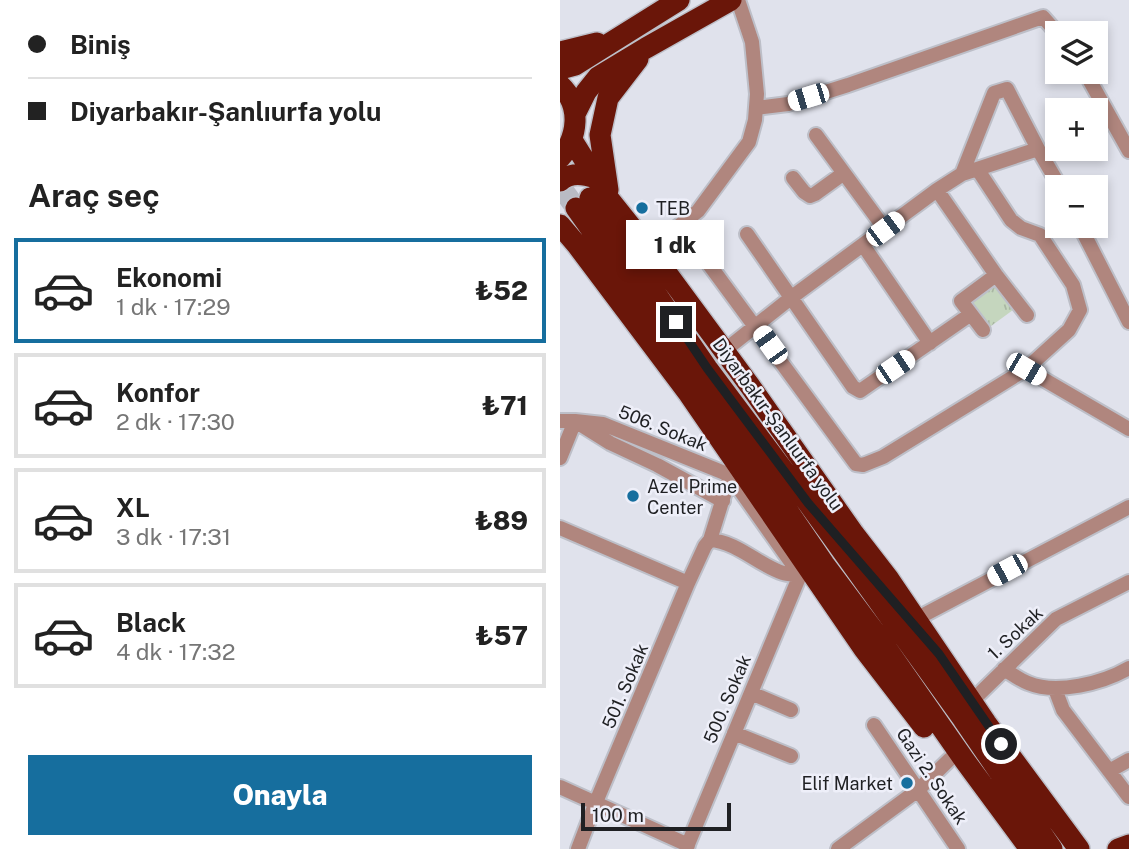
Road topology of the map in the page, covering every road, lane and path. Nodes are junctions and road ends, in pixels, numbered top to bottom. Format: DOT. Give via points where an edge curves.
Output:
graph roads {
  1 [pos="679,0"];
  2 [pos="731,0"];
  3 [pos="738,0"];
  4 [pos="1046,21"];
  5 [pos="629,32"];
  6 [pos="646,48"];
  7 [pos="560,52"];
  8 [pos="560,69"];
  9 [pos="1092,84"];
  10 [pos="560,85"];
  11 [pos="756,108"];
  12 [pos="575,114"];
  13 [pos="816,135"];
  14 [pos="572,140"];
  15 [pos="1038,149"];
  16 [pos="1129,150"];
  17 [pos="560,158"];
  18 [pos="978,170"];
  19 [pos="844,173"];
  20 [pos="962,174"];
  21 [pos="1053,175"];
  22 [pos="793,177"];
  23 [pos="560,181"];
  24 [pos="937,190"];
  25 [pos="593,196"];
  26 [pos="560,225"];
  27 [pos="885,229"];
  28 [pos="747,234"];
  29 [pos="1086,238"];
  30 [pos="569,240"];
  31 [pos="863,245"];
  32 [pos="649,249"];
  33 [pos="700,252"];
  34 [pos="996,275"];
  35 [pos="792,297"];
  36 [pos="971,314"];
  37 [pos="1027,315"];
  38 [pos="1129,321"];
  39 [pos="755,326"];
  40 [pos="984,330"];
  41 [pos="930,343"];
  42 [pos="724,351"];
  43 [pos="1026,369"];
  44 [pos="568,421"];
  45 [pos="1129,429"];
  46 [pos="560,458"];
  47 [pos="740,478"];
  48 [pos="723,500"];
  49 [pos="808,503"];
  50 [pos="1129,507"];
  51 [pos="560,528"];
  52 [pos="710,540"];
  53 [pos="811,569"];
  54 [pos="1129,582"];
  55 [pos="688,583"];
  56 [pos="916,619"];
  57 [pos="939,654"];
  58 [pos="1129,668"];
  59 [pos="1004,669"];
  60 [pos="1055,689"];
  61 [pos="751,693"];
  62 [pos="971,702"];
  63 [pos="791,710"];
  64 [pos="874,725"];
  65 [pos="734,733"];
  66 [pos="791,756"];
  67 [pos="950,759"];
  68 [pos="1129,760"];
  69 [pos="1109,771"];
  70 [pos="560,787"];
  71 [pos="918,790"];
  72 [pos="1129,797"];
  73 [pos="596,802"];
  74 [pos="1129,845"];
  75 [pos="687,847"];
  76 [pos="579,849"];
  77 [pos="838,849"];
  78 [pos="958,849"];
  79 [pos="1016,849"];
  80 [pos="1030,849"];
  81 [pos="1052,849"];
  82 [pos="1079,849"];
  83 [pos="1118,849"];
  1 -- 5 [label="highway"];
  2 -- 6 [label="highway"];
  3 -- 11 [label="street" via="752,42"];
  4 -- 11 [label="street" via="1042,17 788,104"];
  5 -- 7 [label="highway"];
  5 -- 8 [label="highway" via="575,65"];
  6 -- 12 [label="highway" via="598,77"];
  6 -- 25 [label="highway" via="608,98"];
  9 -- 16 [label="street"];
  10 -- 12 [label="highway"];
  11 -- 32 [label="street" via="749,142 698,211"];
  12 -- 14 [label="highway"];
  13 -- 19 [label="street"];
  14 -- 17 [label="highway"];
  14 -- 25 [label="highway"];
  15 -- 18 [label="street"];
  15 -- 20 [label="street" via="1007,89 994,93"];
  15 -- 21 [label="street"];
  18 -- 20 [label="street"];
  18 -- 43 [label="street" via="1011,220 1040,235 1073,285 1080,310 1069,330"];
  19 -- 22 [label="street" via="810,196"];
  19 -- 27 [label="street"];
  20 -- 24 [label="street"];
  23 -- 25 [label="highway" via="582,174"];
  24 -- 27 [label="street"];
  24 -- 34 [label="street"];
  25 -- 32 [label="highway"];
  25 -- 49 [label="highway, Diyarbakır-Şanlıurfa yolu" via="707,368"];
  25 -- 53 [label="highway"];
  26 -- 30 [label="highway"];
  27 -- 31 [label="street"];
  28 -- 35 [label="street"];
  29 -- 38 [label="street"];
  30 -- 47 [label="highway" via="689,394"];
  31 -- 35 [label="street"];
  31 -- 41 [label="street"];
  32 -- 42 [label="highway"];
  33 -- 39 [label="street"];
  34 -- 36 [label="street" via="961,301"];
  34 -- 37 [label="street"];
  35 -- 39 [label="street"];
  35 -- 41 [label="street" via="860,391"];
  36 -- 40 [label="street"];
  36 -- 41 [label="street"];
  39 -- 42 [label="street"];
  39 -- 43 [label="street" via="856,464 883,457"];
  42 -- 56 [label="highway"];
  43 -- 45 [label="street"];
  44 -- 46 [label="street"];
  44 -- 47 [label="street, 506. Sokak" via="603,424"];
  44 -- 48 [label="street"];
  47 -- 48 [label="street, 501. Sokak"];
  47 -- 53 [label="highway"];
  48 -- 52 [label="street, 501. Sokak"];
  49 -- 57 [label="highway"];
  49 -- 81 [label="highway, Diyarbakır-Şanlıurfa yolu"];
  50 -- 56 [label="street"];
  51 -- 55 [label="street"];
  52 -- 53 [label="street" via="784,573"];
  52 -- 55 [label="street, 501. Sokak"];
  53 -- 61 [label="street, 500. Sokak"];
  53 -- 67 [label="highway"];
  53 -- 80 [label="highway" via="880,639"];
  54 -- 59 [label="street, 1. Sokak" via="1056,620"];
  55 -- 73 [label="street, 501. Sokak"];
  56 -- 57 [label="highway"];
  57 -- 62 [label="highway"];
  58 -- 60 [label="street"];
  59 -- 60 [label="street" via="1028,683"];
  59 -- 62 [label="street, 1. Sokak"];
  60 -- 69 [label="street" via="1063,710"];
  61 -- 63 [label="street"];
  61 -- 65 [label="street, 500. Sokak"];
  62 -- 82 [label="highway"];
  64 -- 71 [label="street, Gazi 2. Sokak"];
  65 -- 66 [label="street"];
  65 -- 75 [label="street, 500. Sokak"];
  67 -- 71 [label="street"];
  67 -- 79 [label="highway"];
  68 -- 69 [label="street"];
  69 -- 72 [label="street"];
  70 -- 73 [label="street"];
  71 -- 77 [label="street"];
  71 -- 78 [label="street, Gazi 2. Sokak"];
  73 -- 75 [label="street"];
  73 -- 76 [label="street, 501. Sokak"];
  74 -- 83 [label="highway"];
}
